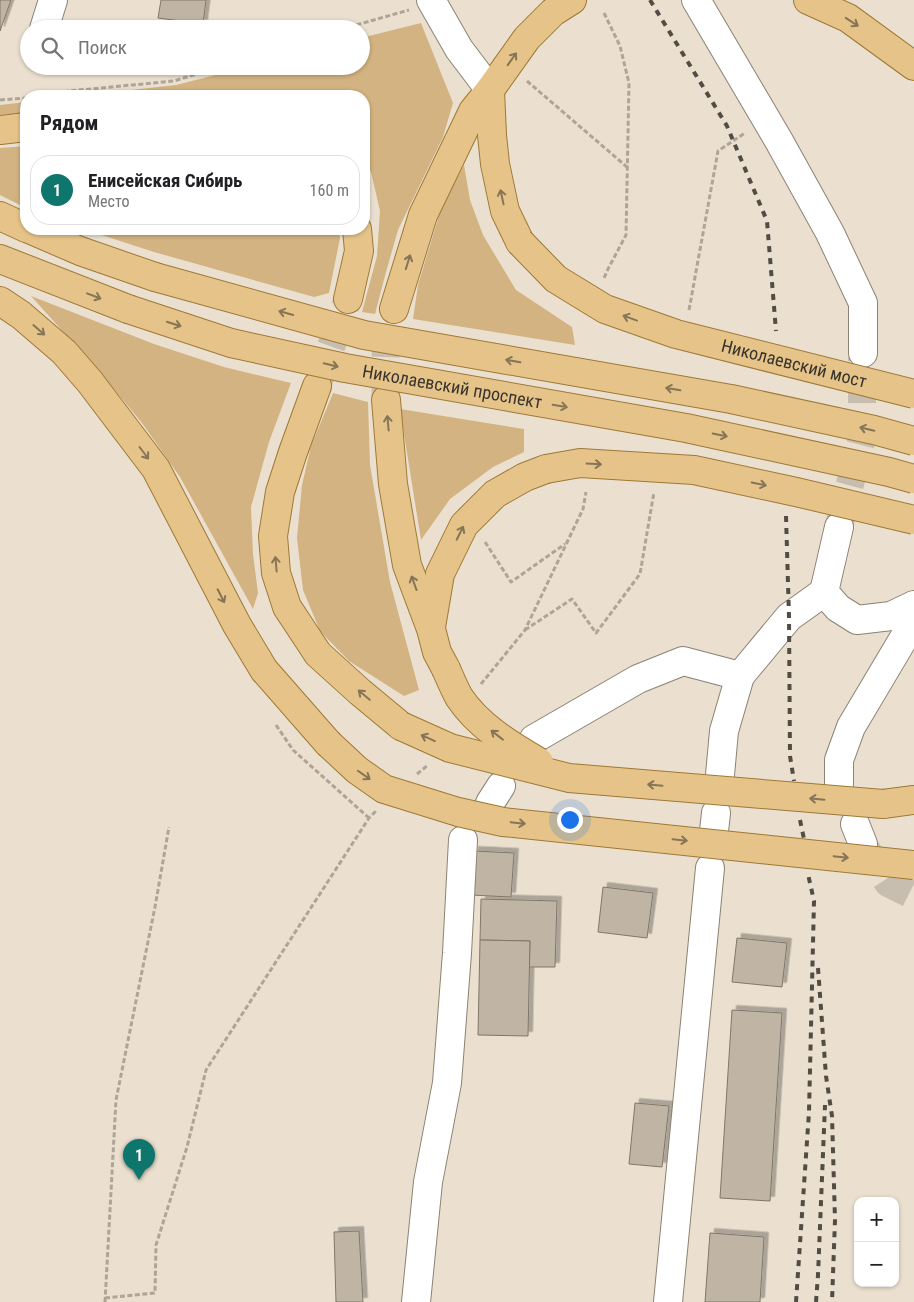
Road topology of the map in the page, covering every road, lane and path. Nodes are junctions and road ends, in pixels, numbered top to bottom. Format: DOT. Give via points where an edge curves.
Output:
graph roads {
  1 [pos="53,0"];
  2 [pos="696,0"];
  3 [pos="808,0"];
  4 [pos="421,4"];
  5 [pos="562,6"];
  6 [pos="604,13"];
  7 [pos="47,20"];
  8 [pos="370,20"];
  9 [pos="914,66"];
  10 [pos="193,75"];
  11 [pos="527,80"];
  12 [pos="80,90"];
  13 [pos="490,90"];
  14 [pos="20,98"];
  15 [pos="0,100"];
  16 [pos="20,128"];
  17 [pos="750,129"];
  18 [pos="0,130"];
  19 [pos="627,166"];
  20 [pos="0,216"];
  21 [pos="20,225"];
  22 [pos="43,235"];
  23 [pos="358,235"];
  24 [pos="0,259"];
  25 [pos="603,281"];
  26 [pos="348,299"];
  27 [pos="0,301"];
  28 [pos="394,309"];
  29 [pos="689,310"];
  30 [pos="862,353"];
  31 [pos="318,386"];
  32 [pos="914,394"];
  33 [pos="386,400"];
  34 [pos="914,442"];
  35 [pos="914,479"];
  36 [pos="586,492"];
  37 [pos="654,492"];
  38 [pos="914,520"];
  39 [pos="839,527"];
  40 [pos="484,540"];
  41 [pos="566,544"];
  42 [pos="824,592"];
  43 [pos="914,605"];
  44 [pos="914,621"];
  45 [pos="431,629"];
  46 [pos="525,630"];
  47 [pos="740,676"];
  48 [pos="477,688"];
  49 [pos="272,720"];
  50 [pos="534,739"];
  51 [pos="428,765"];
  52 [pos="720,775"];
  53 [pos="413,778"];
  54 [pos="569,778"];
  55 [pos="838,784"];
  56 [pos="914,800"];
  57 [pos="169,827"];
  58 [pos="463,840"];
  59 [pos="914,865"];
  60 [pos="710,868"];
  61 [pos="105,1300"];
  62 [pos="416,1302"];
  63 [pos="668,1302"];
  1 -- 7 [label="street"];
  2 -- 30 [label="street" via="830,233 863,303"];
  3 -- 9 [label="main road, one-way" via="848,18"];
  4 -- 8 [label="path"];
  4 -- 13 [label="street"];
  13 -- 5 [label="main road, one-way" via="527,38"];
  6 -- 19 [label="path" via="620,46 629,83"];
  10 -- 12 [label="path" via="174,81"];
  11 -- 19 [label="path"];
  28 -- 13 [label="main road, one-way" via="423,215 473,111"];
  32 -- 13 [label="main road, Николаевский мост, one-way, bridge" via="676,334 605,309 556,279 520,242 505,211 495,164"];
  14 -- 15 [label="path"];
  16 -- 18 [label="main road"];
  17 -- 29 [label="path" via="718,151"];
  19 -- 25 [label="path" via="626,235"];
  20 -- 21 [label="main road, Николаевский проспект"];
  34 -- 22 [label="main road, Николаевский проспект, one-way, bridge" via="874,430 731,399 364,335 155,277 80,252"];
  23 -- 26 [label="main road" via="359,251"];
  24 -- 35 [label="main road, Николаевский проспект, one-way, bridge" via="128,309 231,343 345,368 686,428"];
  27 -- 59 [label="main road, one-way, bridge" via="64,352 156,469 236,625 264,670 328,743 384,789 503,822"];
  54 -- 31 [label="main road, one-way, bridge" via="450,748 401,726 318,654 287,607 276,573 273,536 280,492"];
  45 -- 33 [label="main road, one-way" via="407,565 393,484"];
  36 -- 41 [label="path" via="583,509"];
  37 -- 46 [label="path" via="640,574 596,634 572,598"];
  45 -- 38 [label="main road, one-way, bridge" via="440,574 464,525 495,494 546,469 580,463 694,470"];
  39 -- 42 [label="street"];
  40 -- 41 [label="path" via="511,582"];
  41 -- 46 [label="path"];
  42 -- 43 [label="street" via="838,608 857,620 891,616"];
  42 -- 47 [label="street" via="789,617"];
  44 -- 55 [label="street" via="851,727 840,760"];
  54 -- 45 [label="main road, one-way, bridge" via="512,746 475,717 459,696 436,652"];
  46 -- 48 [label="path"];
  47 -- 50 [label="street" via="683,661 638,679"];
  47 -- 52 [label="street" via="724,731"];
  49 -- 61 [label="path" via="293,750 369,818 206,1070 187,1147 156,1245 155,1293"];
  51 -- 53 [label="path"];
  56 -- 54 [label="main road, one-way, bridge" via="883,804"];
  57 -- 61 [label="path" via="116,1100"];
  58 -- 62 [label="street" via="447,1083 428,1182"];
  60 -- 63 [label="street"];
}
